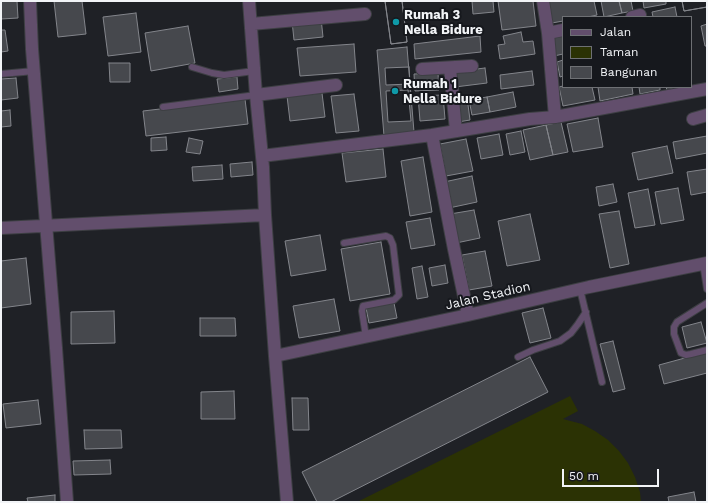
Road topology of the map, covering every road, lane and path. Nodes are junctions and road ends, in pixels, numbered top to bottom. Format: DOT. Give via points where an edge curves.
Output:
graph roads {
  1 [pos="30,1"];
  2 [pos="249,1"];
  3 [pos="542,1"];
  4 [pos="365,14"];
  5 [pos="251,24"];
  6 [pos="562,30"];
  7 [pos="548,33"];
  8 [pos="472,66"];
  9 [pos="192,67"];
  10 [pos="450,68"];
  11 [pos="422,69"];
  12 [pos="34,71"];
  13 [pos="254,71"];
  14 [pos="1,74"];
  15 [pos="558,83"];
  16 [pos="336,85"];
  17 [pos="707,90"];
  18 [pos="256,95"];
  19 [pos="163,107"];
  20 [pos="707,115"];
  21 [pos="555,117"];
  22 [pos="693,119"];
  23 [pos="456,131"];
  24 [pos="432,135"];
  25 [pos="262,156"];
  26 [pos="265,215"];
  27 [pos="46,226"];
  28 [pos="1,228"];
  29 [pos="344,243"];
  30 [pos="705,263"];
  31 [pos="580,289"];
  32 [pos="707,289"];
  33 [pos="707,303"];
  34 [pos="586,312"];
  35 [pos="468,315"];
  36 [pos="366,337"];
  37 [pos="707,350"];
  38 [pos="275,356"];
  39 [pos="518,357"];
  40 [pos="602,382"];
  41 [pos="67,502"];
  42 [pos="287,502"];
  1 -- 12 [label="street"];
  2 -- 5 [label="street"];
  3 -- 7 [label="street"];
  4 -- 5 [label="street"];
  5 -- 13 [label="street"];
  6 -- 7 [label="street"];
  7 -- 15 [label="street"];
  8 -- 10 [label="street"];
  9 -- 13 [label="lane" via="224,75"];
  10 -- 11 [label="street"];
  10 -- 23 [label="street"];
  12 -- 14 [label="lane"];
  12 -- 27 [label="street"];
  13 -- 18 [label="street"];
  15 -- 21 [label="street"];
  16 -- 18 [label="street"];
  17 -- 21 [label="street"];
  18 -- 19 [label="lane"];
  18 -- 25 [label="street"];
  20 -- 22 [label="street"];
  21 -- 23 [label="street"];
  23 -- 24 [label="street"];
  24 -- 25 [label="street"];
  24 -- 35 [label="street"];
  25 -- 26 [label="street"];
  26 -- 27 [label="street"];
  26 -- 38 [label="street"];
  27 -- 28 [label="street"];
  27 -- 41 [label="street"];
  29 -- 36 [label="lane" via="386,236 393,245 399,296 394,300 363,306"];
  30 -- 31 [label="street, Jalan Stadion"];
  30 -- 32 [label="lane"];
  31 -- 34 [label="lane"];
  31 -- 35 [label="street, Jalan Stadion"];
  33 -- 37 [label="lane" via="674,327 681,353 686,355"];
  34 -- 39 [label="lane" via="571,333 560,341"];
  34 -- 40 [label="lane"];
  35 -- 36 [label="street, Jalan Stadion"];
  36 -- 38 [label="street, Jalan Stadion"];
  38 -- 42 [label="street"];
}
